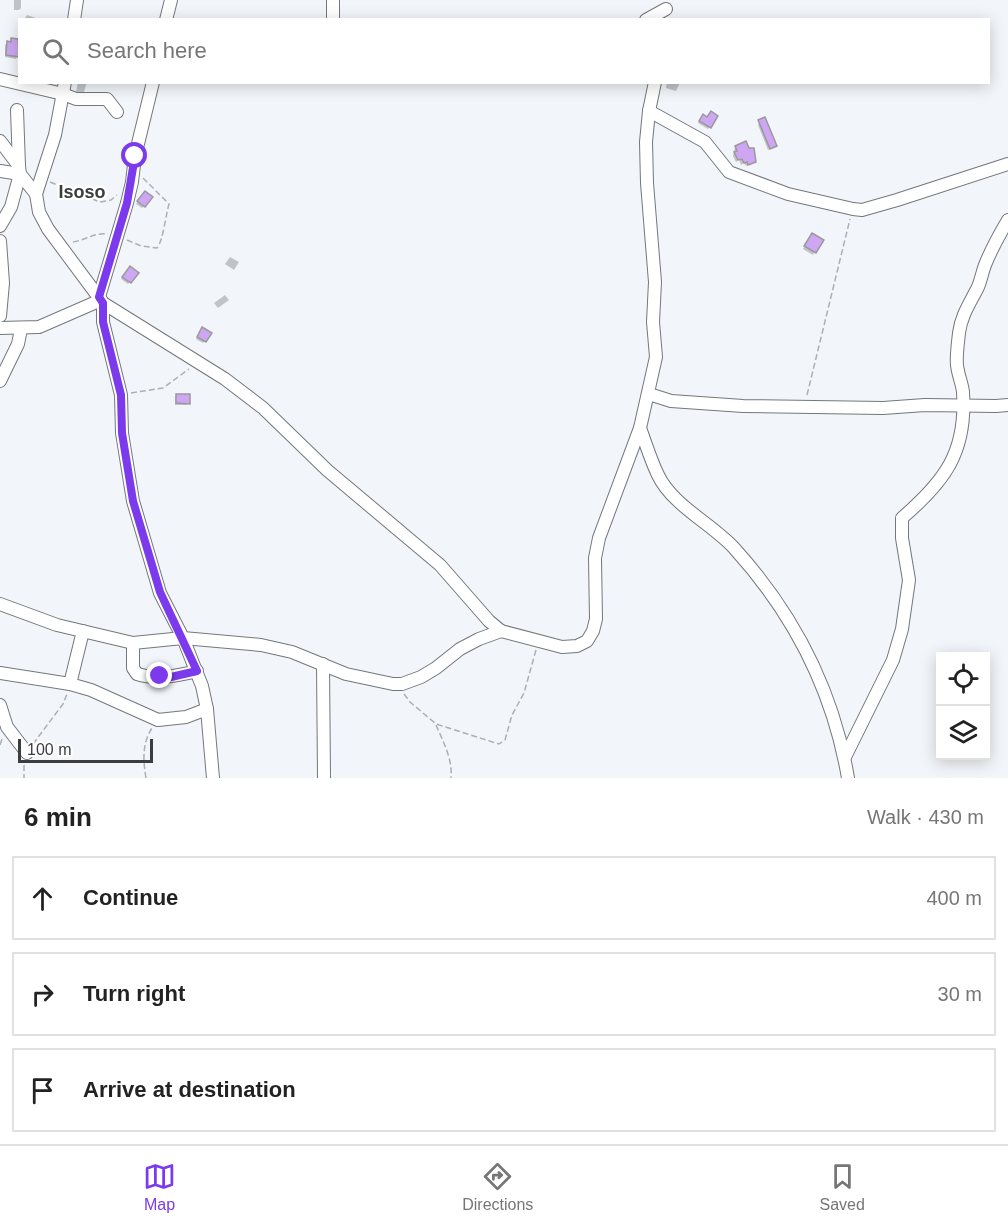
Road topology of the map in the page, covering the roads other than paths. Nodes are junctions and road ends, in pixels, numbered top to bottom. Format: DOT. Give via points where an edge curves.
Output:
graph roads {
  1 [pos="77,0"];
  2 [pos="171,0"];
  3 [pos="333,0"];
  4 [pos="665,10"];
  5 [pos="74,18"];
  6 [pos="166,18"];
  7 [pos="333,18"];
  8 [pos="650,18"];
  9 [pos="0,79"];
  10 [pos="18,82"];
  11 [pos="36,84"];
  12 [pos="148,84"];
  13 [pos="656,84"];
  14 [pos="64,88"];
  15 [pos="16,110"];
  16 [pos="649,111"];
  17 [pos="117,112"];
  18 [pos="0,141"];
  19 [pos="1008,164"];
  20 [pos="20,170"];
  21 [pos="0,171"];
  22 [pos="36,194"];
  23 [pos="1008,220"];
  24 [pos="0,226"];
  25 [pos="0,241"];
  26 [pos="101,300"];
  27 [pos="0,316"];
  28 [pos="0,328"];
  29 [pos="21,329"];
  30 [pos="0,381"];
  31 [pos="649,394"];
  32 [pos="1008,405"];
  33 [pos="963,406"];
  34 [pos="640,428"];
  35 [pos="0,604"];
  36 [pos="83,631"];
  37 [pos="501,631"];
  38 [pos="183,638"];
  39 [pos="133,643"];
  40 [pos="323,664"];
  41 [pos="197,671"];
  42 [pos="0,673"];
  43 [pos="70,684"];
  44 [pos="0,705"];
  45 [pos="207,709"];
  46 [pos="27,753"];
  47 [pos="845,758"];
  48 [pos="213,778"];
  49 [pos="324,778"];
  50 [pos="848,778"];
  1 -- 5 [label="street"];
  2 -- 6 [label="street"];
  3 -- 7 [label="street"];
  4 -- 8 [label="street"];
  9 -- 10 [label="street"];
  11 -- 14 [label="street"];
  12 -- 26 [label="street" via="132,178"];
  13 -- 16 [label="street"];
  14 -- 17 [label="street" via="88,101 107,99"];
  14 -- 22 [label="street" via="55,135"];
  15 -- 20 [label="street"];
  16 -- 19 [label="street" via="705,142 729,172 788,194 852,209 897,200"];
  16 -- 31 [label="street" via="647,183 656,357"];
  18 -- 20 [label="street"];
  20 -- 21 [label="street"];
  20 -- 22 [label="street"];
  20 -- 24 [label="street" via="11,207"];
  22 -- 26 [label="street" via="48,229"];
  23 -- 33 [label="street" via="963,313 957,366"];
  25 -- 27 [label="street"];
  26 -- 29 [label="street" via="39,327"];
  26 -- 37 [label="street" via="242,390 327,470 440,565"];
  26 -- 38 [label="street" via="121,395 122,433 133,501 160,592"];
  28 -- 29 [label="street"];
  29 -- 30 [label="street"];
  31 -- 33 [label="street" via="671,401 804,408"];
  31 -- 34 [label="street"];
  32 -- 33 [label="street"];
  33 -- 47 [label="street" via="959,443 946,474 902,518 909,580 902,630 893,660"];
  34 -- 37 [label="street" via="597,548 596,619 587,641 562,647"];
  34 -- 47 [label="street" via="658,477 728,542 776,599 803,642 824,689"];
  35 -- 36 [label="street"];
  36 -- 39 [label="street"];
  36 -- 43 [label="street"];
  37 -- 40 [label="street" via="478,639 421,677 402,684 363,679"];
  38 -- 39 [label="street"];
  38 -- 40 [label="street" via="261,645"];
  38 -- 41 [label="street"];
  39 -- 41 [label="street" via="136,674 171,677"];
  40 -- 49 [label="street"];
  41 -- 45 [label="street"];
  42 -- 43 [label="street"];
  43 -- 45 [label="street" via="158,720 186,717"];
  44 -- 46 [label="street" via="7,727"];
  45 -- 48 [label="street"];
  47 -- 50 [label="street"];
}
